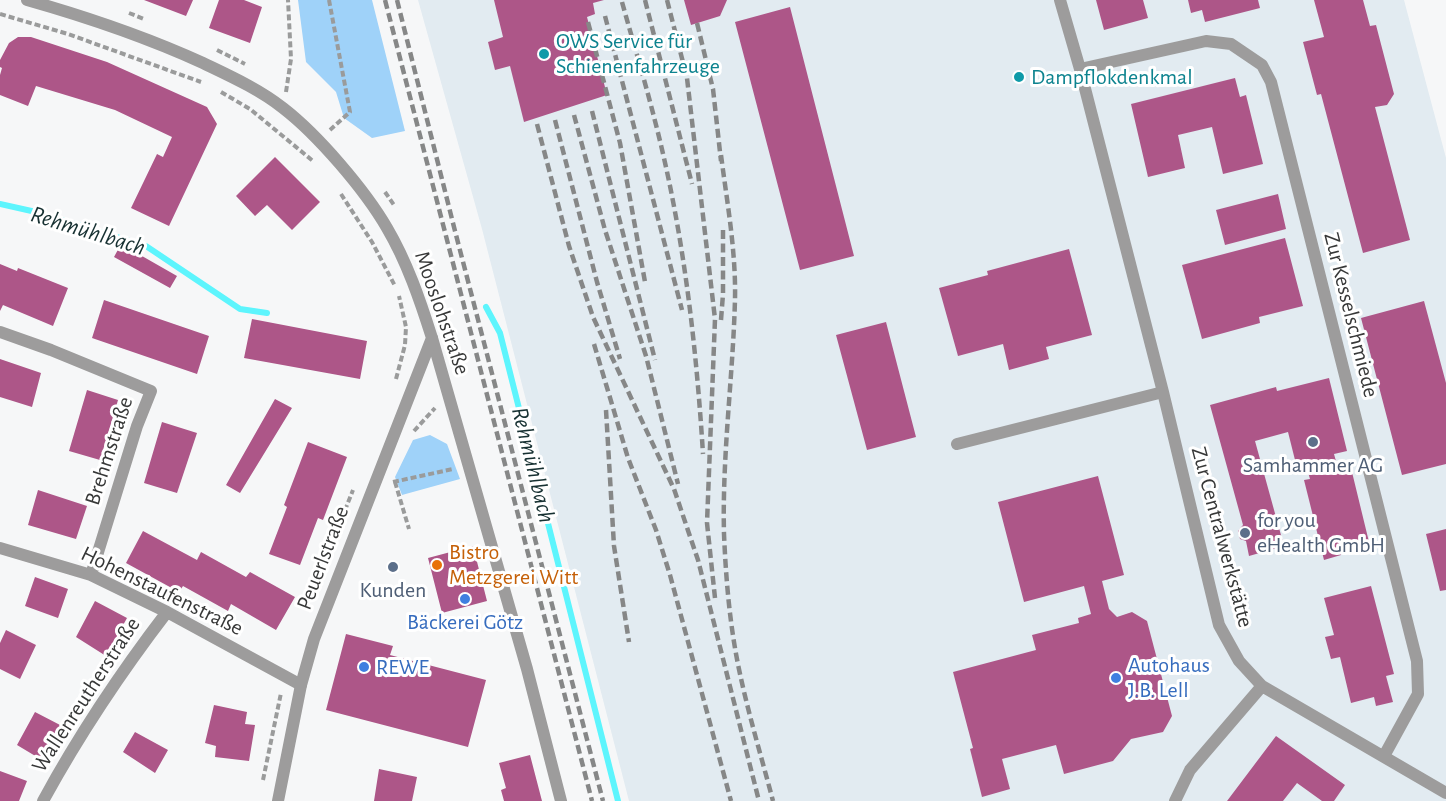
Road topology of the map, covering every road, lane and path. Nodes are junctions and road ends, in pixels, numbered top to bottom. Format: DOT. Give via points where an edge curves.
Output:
graph roads {
  1 [pos="27,0"];
  2 [pos="288,0"];
  3 [pos="329,0"];
  4 [pos="1060,0"];
  5 [pos="0,14"];
  6 [pos="1080,69"];
  7 [pos="210,86"];
  8 [pos="220,92"];
  9 [pos="283,108"];
  10 [pos="318,141"];
  11 [pos="320,169"];
  12 [pos="340,192"];
  13 [pos="0,332"];
  14 [pos="432,338"];
  15 [pos="395,385"];
  16 [pos="1163,392"];
  17 [pos="448,395"];
  18 [pos="411,435"];
  19 [pos="957,444"];
  20 [pos="468,465"];
  21 [pos="393,472"];
  22 [pos="394,482"];
  23 [pos="354,487"];
  24 [pos="410,529"];
  25 [pos="0,548"];
  26 [pos="91,575"];
  27 [pos="314,589"];
  28 [pos="166,612"];
  29 [pos="285,677"];
  30 [pos="301,685"];
  31 [pos="1262,686"];
  32 [pos="1384,756"];
  33 [pos="262,790"];
  34 [pos="1446,793"];
  35 [pos="43,801"];
  36 [pos="278,801"];
  37 [pos="561,801"];
  38 [pos="1175,801"];
  1 -- 9 [label="street, Mooslohstraße" via="157,42 234,77"];
  2 -- 9 [label="path" via="291,59"];
  3 -- 10 [label="path" via="350,112"];
  4 -- 6 [label="street, Zur Centralwerkstätte"];
  5 -- 7 [label="path" via="68,34"];
  6 -- 16 [label="street, Zur Centralwerkstätte"];
  6 -- 32 [label="street, Zur Kesselschmiede" via="1206,41 1231,44 1262,65 1271,82 1417,661 1418,694"];
  8 -- 11 [label="path" via="250,109"];
  9 -- 10 [label="street, Mooslohstraße"];
  10 -- 14 [label="street, Mooslohstraße" via="387,228 417,291"];
  12 -- 15 [label="path" via="398,292 406,327"];
  13 -- 26 [label="street, Brehmstraße" via="151,391"];
  14 -- 17 [label="street, Mooslohstraße"];
  14 -- 30 [label="street, Peuerlstraße" via="314,639"];
  16 -- 19 [label="street"];
  16 -- 31 [label="street, Zur Centralwerkstätte" via="1219,625 1239,661"];
  17 -- 18 [label="path"];
  17 -- 20 [label="street, Mooslohstraße"];
  20 -- 22 [label="path"];
  20 -- 37 [label="street, Mooslohstraße"];
  21 -- 22 [label="path" via="389,482"];
  22 -- 24 [label="path"];
  23 -- 27 [label="path"];
  25 -- 26 [label="street, Hohenstaufenstraße"];
  26 -- 28 [label="street, Hohenstaufenstraße"];
  28 -- 29 [label="street, Hohenstaufenstraße"];
  28 -- 35 [label="street, Wallenreutherstraße" via="132,657"];
  29 -- 30 [label="street, Hohenstaufenstraße"];
  29 -- 33 [label="path"];
  30 -- 36 [label="street, Peuerlstraße"];
  31 -- 32 [label="street, Zur Centralwerkstätte"];
  31 -- 38 [label="street" via="1190,770"];
  32 -- 34 [label="street, Zur Centralwerkstätte"];
}
